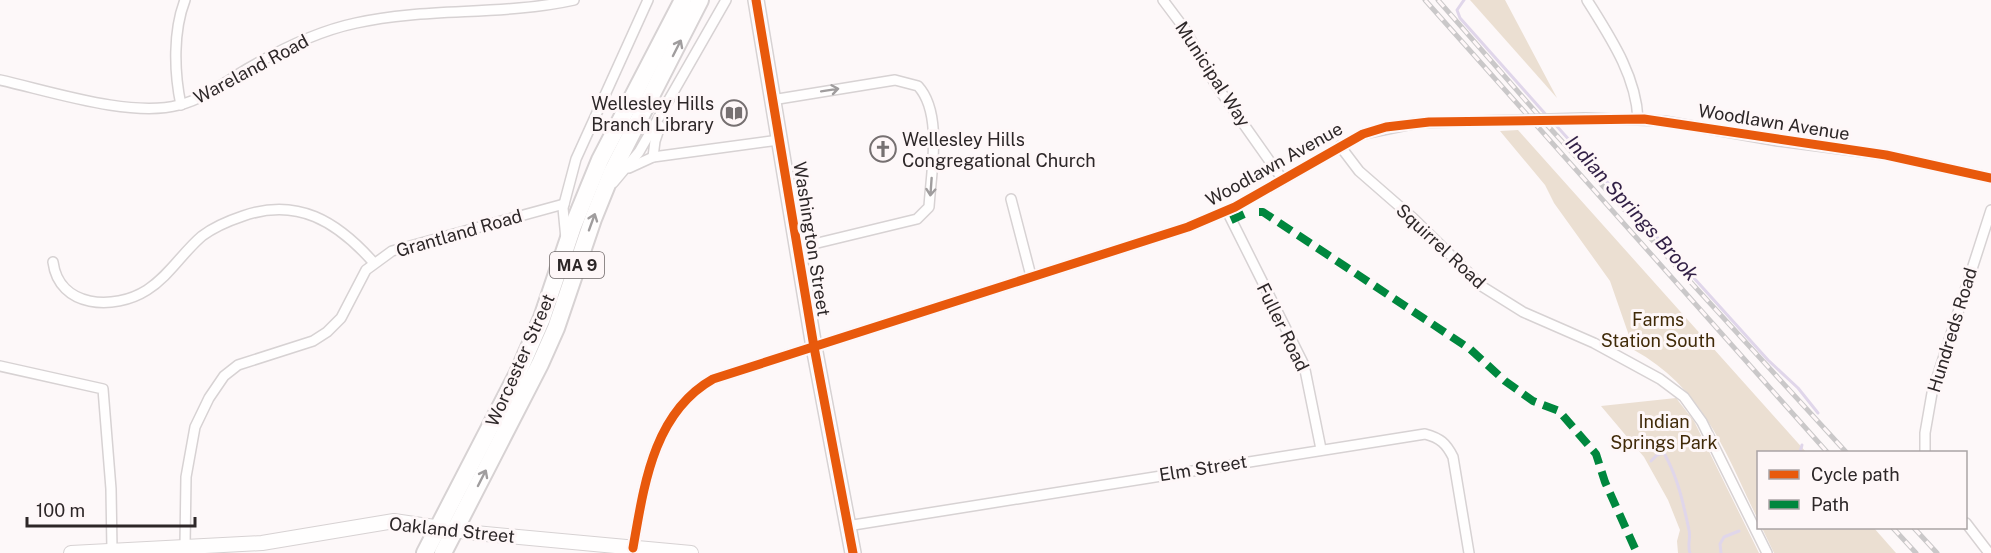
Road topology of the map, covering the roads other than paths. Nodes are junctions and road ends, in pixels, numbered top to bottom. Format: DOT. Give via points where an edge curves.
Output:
graph roads {
  1 [pos="185,0"];
  2 [pos="574,0"];
  3 [pos="648,0"];
  4 [pos="683,0"];
  5 [pos="700,0"];
  6 [pos="726,0"];
  7 [pos="756,0"];
  8 [pos="1163,0"];
  9 [pos="1587,0"];
  10 [pos="483,4"];
  11 [pos="0,80"];
  12 [pos="672,96"];
  13 [pos="772,100"];
  14 [pos="181,105"];
  15 [pos="1638,119"];
  16 [pos="779,140"];
  17 [pos="1340,146"];
  18 [pos="653,157"];
  19 [pos="621,174"];
  20 [pos="1991,178"];
  21 [pos="1283,180"];
  22 [pos="602,196"];
  23 [pos="1011,199"];
  24 [pos="564,204"];
  25 [pos="1991,210"];
  26 [pos="1227,211"];
  27 [pos="566,244"];
  28 [pos="797,248"];
  29 [pos="53,262"];
  30 [pos="374,262"];
  31 [pos="1032,276"];
  32 [pos="814,347"];
  33 [pos="0,366"];
  34 [pos="1321,449"];
  35 [pos="1925,451"];
  36 [pos="848,526"];
  37 [pos="1967,526"];
  38 [pos="447,529"];
  39 [pos="185,546"];
  40 [pos="633,548"];
  41 [pos="112,550"];
  42 [pos="71,553"];
  43 [pos="425,553"];
  44 [pos="443,553"];
  45 [pos="692,553"];
  46 [pos="853,553"];
  47 [pos="1469,553"];
  48 [pos="1767,553"];
  49 [pos="1989,553"];
  1 -- 14 [label="street" via="176,74"];
  2 -- 10 [label="street, Wareland Road" via="543,6"];
  3 -- 24 [label="street" via="593,117"];
  4 -- 27 [label="highway, Worcester Street / MA 9" via="609,141"];
  22 -- 5 [label="highway, Worcester Street / MA 9, one-way"];
  6 -- 12 [label="street"];
  7 -- 13 [label="main road, Washington Street"];
  8 -- 21 [label="street, Municipal Way" via="1180,21 1221,93"];
  9 -- 15 [label="street" via="1631,79"];
  10 -- 14 [label="street, Wareland Road" via="336,28 291,46"];
  11 -- 14 [label="street, Wareland Road" via="117,105 154,109"];
  12 -- 18 [label="street" via="655,137"];
  12 -- 19 [label="street" via="639,152"];
  13 -- 16 [label="main road, Washington Street"];
  13 -- 28 [label="street, one-way" via="895,80 918,86 931,104 933,155 929,207 925,214"];
  15 -- 17 [label="street, Woodlawn Avenue, bridge" via="1386,127"];
  15 -- 20 [label="street, Woodlawn Avenue" via="1886,155"];
  16 -- 18 [label="street"];
  16 -- 28 [label="main road, Washington Street"];
  17 -- 21 [label="street, Woodlawn Avenue"];
  17 -- 48 [label="street, Squirrel Road" via="1359,171 1483,287 1539,320 1631,363 1684,397 1700,417"];
  18 -- 19 [label="street"];
  19 -- 22 [label="street"];
  21 -- 26 [label="street, Woodlawn Avenue"];
  38 -- 22 [label="highway, Worcester Street / MA 9, one-way" via="548,346"];
  23 -- 31 [label="street"];
  24 -- 27 [label="street"];
  24 -- 30 [label="street, Grantland Road" via="406,246"];
  25 -- 35 [label="street, Hundreds Road" via="1932,393"];
  26 -- 31 [label="street, Woodlawn Avenue" via="1177,231"];
  26 -- 34 [label="street, Fuller Road" via="1304,365"];
  27 -- 38 [label="highway, Worcester Street / MA 9" via="526,355"];
  28 -- 32 [label="main road, Washington Street"];
  29 -- 30 [label="street" via="61,286 74,296 110,304 127,300 157,283 209,231 255,212 281,207 320,219"];
  30 -- 39 [label="street, Grantland Road" via="358,281 341,318 327,332 313,341 238,365 224,376 209,398 195,427 186,477"];
  31 -- 32 [label="street, Woodlawn Avenue"];
  32 -- 36 [label="main road, Washington Street"];
  32 -- 40 [label="street, Woodlawn Avenue" via="721,375 696,389 682,403 655,452 642,495"];
  33 -- 41 [label="street" via="103,389"];
  34 -- 36 [label="street, Elm Street"];
  34 -- 47 [label="street, Elm Street" via="1410,434 1438,437 1453,457"];
  36 -- 46 [label="main road, Washington Street"];
  37 -- 49 [label="street"];
  38 -- 39 [label="street, Oakland Street" via="391,521 268,543"];
  38 -- 40 [label="street, Oakland Street"];
  38 -- 43 [label="highway, Worcester Street / MA 9"];
  38 -- 44 [label="highway, Worcester Street / MA 9"];
  39 -- 41 [label="street, Oakland Street"];
  40 -- 45 [label="street, Oakland Street"];
  41 -- 42 [label="street, Oakland Street"];
}
